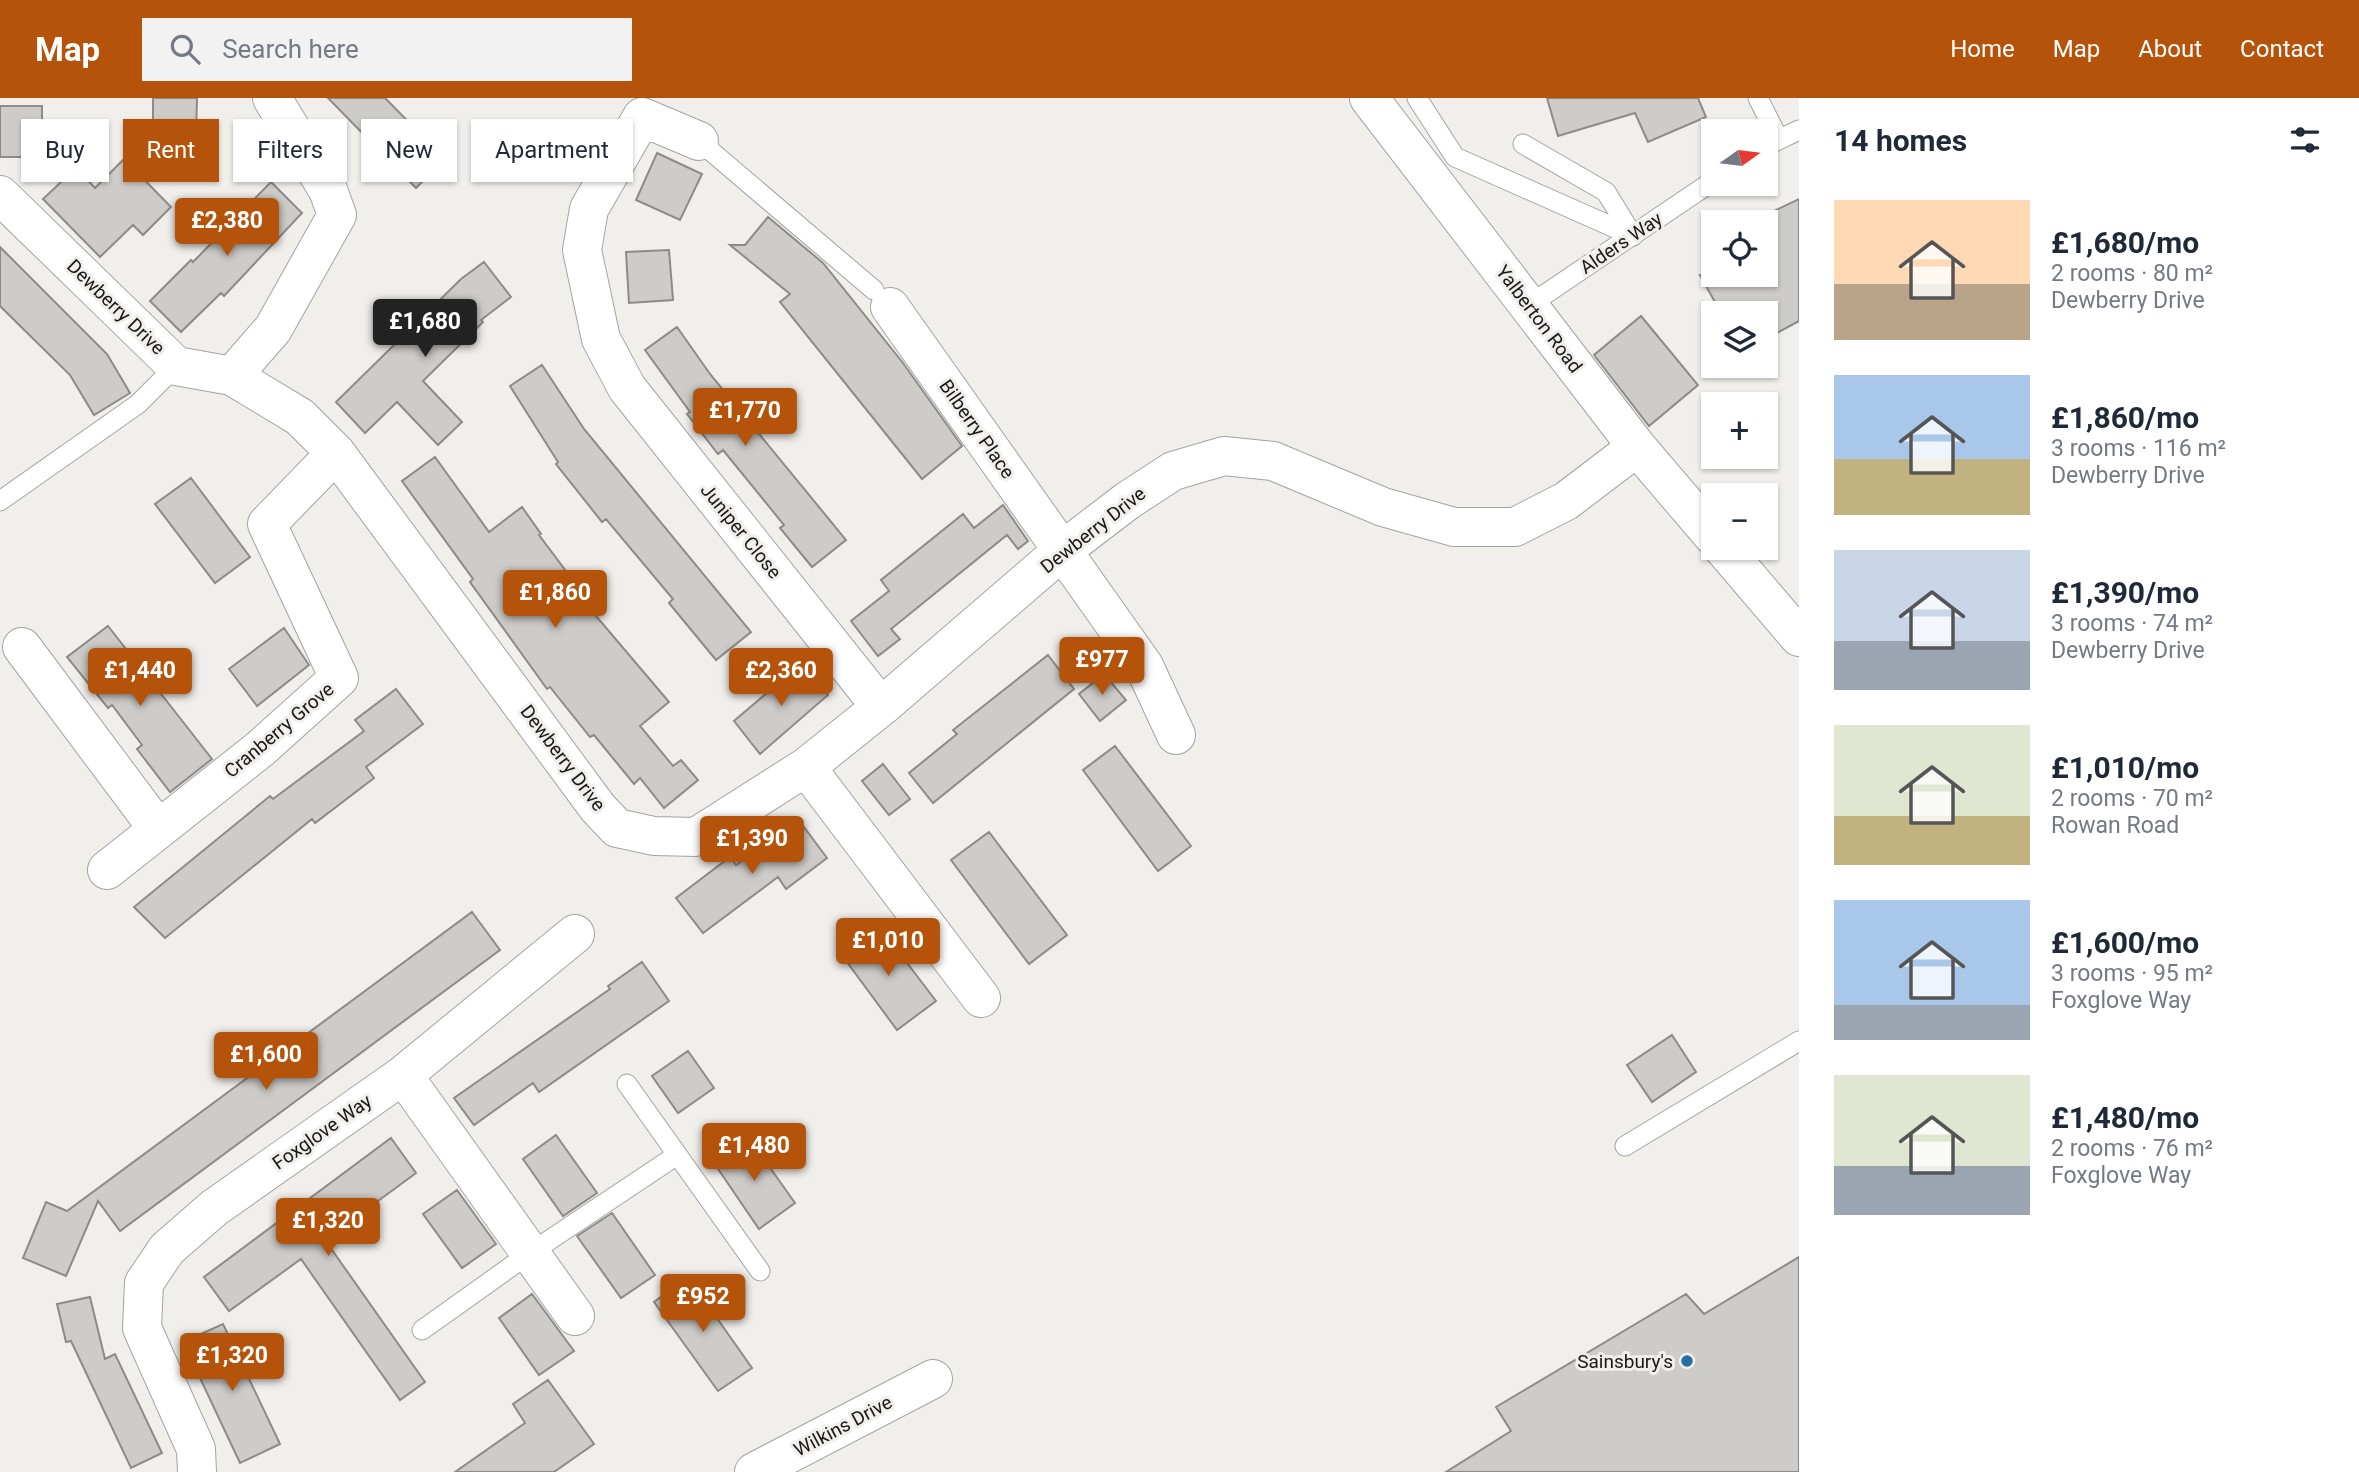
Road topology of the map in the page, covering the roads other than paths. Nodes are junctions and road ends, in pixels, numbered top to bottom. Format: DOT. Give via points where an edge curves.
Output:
graph roads {
  1 [pos="272,98"];
  2 [pos="1369,98"];
  3 [pos="1418,98"];
  4 [pos="1758,98"];
  5 [pos="642,108"];
  6 [pos="1765,119"];
  7 [pos="1799,130"];
  8 [pos="1778,139"];
  9 [pos="699,141"];
  10 [pos="1522,144"];
  11 [pos="1701,189"];
  12 [pos="0,195"];
  13 [pos="1633,236"];
  14 [pos="882,299"];
  15 [pos="1529,305"];
  16 [pos="176,366"];
  17 [pos="232,376"];
  18 [pos="1637,447"];
  19 [pos="336,453"];
  20 [pos="0,501"];
  21 [pos="1701,522"];
  22 [pos="1063,550"];
  23 [pos="1733,560"];
  24 [pos="1799,637"];
  25 [pos="22,647"];
  26 [pos="881,707"];
  27 [pos="1176,735"];
  28 [pos="806,767"];
  29 [pos="158,829"];
  30 [pos="107,870"];
  31 [pos="575,934"];
  32 [pos="981,998"];
  33 [pos="1799,1041"];
  34 [pos="403,1075"];
  35 [pos="627,1084"];
  36 [pos="1625,1146"];
  37 [pos="677,1155"];
  38 [pos="530,1253"];
  39 [pos="760,1271"];
  40 [pos="575,1316"];
  41 [pos="422,1330"];
  42 [pos="933,1379"];
  43 [pos="197,1472"];
  44 [pos="754,1472"];
  1 -- 17 [label="street" via="328,190 337,215 273,329"];
  2 -- 15 [label="street, Yalberton Road"];
  3 -- 13 [label="lane" via="1455,157"];
  4 -- 6 [label="lane"];
  5 -- 9 [label="street, Juniper Close"];
  5 -- 26 [label="street, Juniper Close" via="589,209 582,250 601,339 626,388"];
  7 -- 8 [label="lane"];
  9 -- 14 [label="lane, Juniper Close"];
  10 -- 13 [label="lane" via="1605,192"];
  11 -- 13 [label="lane, Alders Way"];
  12 -- 16 [label="street, Dewberry Drive"];
  13 -- 15 [label="lane, Alders Way"];
  14 -- 22 [label="street, Bilberry Place"];
  15 -- 18 [label="street, Yalberton Road"];
  16 -- 17 [label="street, Dewberry Drive"];
  16 -- 20 [label="lane" via="138,404"];
  17 -- 19 [label="street, Dewberry Drive" via="300,417"];
  18 -- 21 [label="street, Yalberton Road"];
  18 -- 22 [label="street, Dewberry Drive" via="1566,501 1515,527 1454,527 1383,507 1273,461 1224,456 1172,471"];
  19 -- 28 [label="street, Dewberry Drive" via="617,828 696,838"];
  19 -- 29 [label="street, Cranberry Grove" via="267,524 340,678 260,749"];
  22 -- 26 [label="street, Dewberry Drive"];
  22 -- 27 [label="street, Bilberry Place" via="1144,666"];
  23 -- 24 [label="street"];
  25 -- 29 [label="street"];
  26 -- 28 [label="street, Dewberry Drive"];
  28 -- 32 [label="street"];
  29 -- 30 [label="street, Cranberry Grove"];
  31 -- 34 [label="street, Foxglove Way"];
  33 -- 36 [label="lane"];
  34 -- 38 [label="street"];
  34 -- 43 [label="street, Foxglove Way" via="214,1208 167,1249 144,1283 142,1328 196,1449"];
  35 -- 37 [label="lane"];
  37 -- 38 [label="lane"];
  37 -- 39 [label="lane"];
  38 -- 40 [label="street"];
  38 -- 41 [label="lane"];
  42 -- 44 [label="street, Wilkins Drive"];
}
